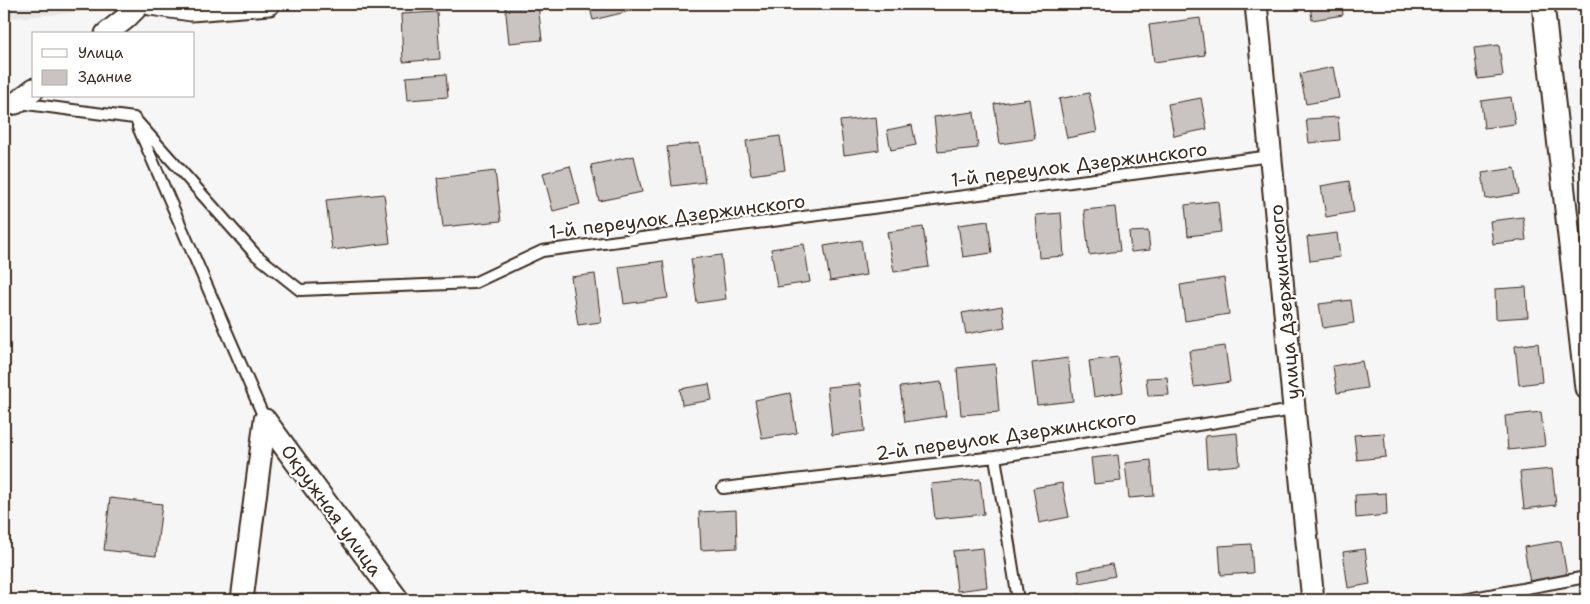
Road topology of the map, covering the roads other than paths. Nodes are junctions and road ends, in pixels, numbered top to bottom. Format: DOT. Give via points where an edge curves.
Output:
graph roads {
  1 [pos="140,4"];
  2 [pos="150,4"];
  3 [pos="269,4"];
  4 [pos="1256,4"];
  5 [pos="1543,4"];
  6 [pos="108,32"];
  7 [pos="32,90"];
  8 [pos="10,104"];
  9 [pos="134,118"];
  10 [pos="1271,156"];
  11 [pos="1586,388"];
  12 [pos="1293,410"];
  13 [pos="265,420"];
  14 [pos="995,457"];
  15 [pos="723,488"];
  16 [pos="1586,577"];
  17 [pos="242,600"];
  18 [pos="398,600"];
  19 [pos="1018,600"];
  20 [pos="1313,600"];
  21 [pos="1463,600"];
  1 -- 6 [label="street"];
  2 -- 3 [label="street" via="191,10"];
  4 -- 10 [label="street, улица Дзержинского"];
  5 -- 11 [label="street"];
  7 -- 8 [label="street"];
  8 -- 9 [label="lane"];
  9 -- 10 [label="lane, 1-й переулок Дзержинского" via="256,255 300,290 474,283 542,252"];
  9 -- 13 [label="lane"];
  10 -- 12 [label="street, улица Дзержинского"];
  12 -- 14 [label="lane, 2-й переулок Дзержинского"];
  12 -- 20 [label="street, улица Дзержинского"];
  13 -- 17 [label="street"];
  13 -- 18 [label="street, Окружная улица"];
  14 -- 15 [label="lane, 2-й переулок Дзержинского"];
  14 -- 19 [label="lane"];
  16 -- 21 [label="lane"];
}
